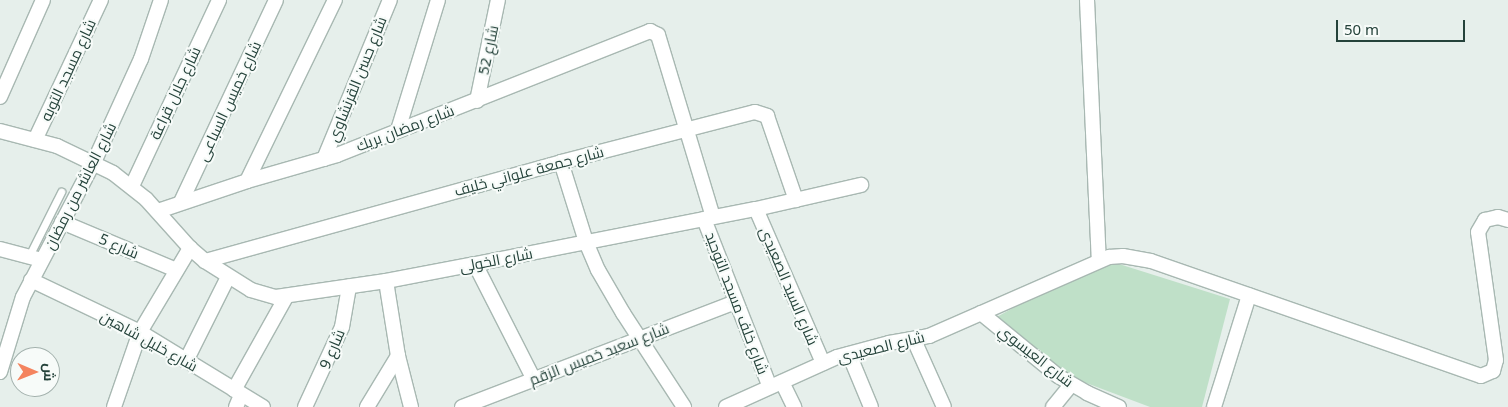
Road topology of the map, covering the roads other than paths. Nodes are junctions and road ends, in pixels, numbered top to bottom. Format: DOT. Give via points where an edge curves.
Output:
graph roads {
  1 [pos="43,0"];
  2 [pos="101,0"];
  3 [pos="161,0"];
  4 [pos="219,0"];
  5 [pos="276,0"];
  6 [pos="335,0"];
  7 [pos="390,0"];
  8 [pos="438,0"];
  9 [pos="498,0"];
  10 [pos="1087,0"];
  11 [pos="647,31"];
  12 [pos="0,98"];
  13 [pos="477,101"];
  14 [pos="688,129"];
  15 [pos="398,130"];
  16 [pos="0,131"];
  17 [pos="35,140"];
  18 [pos="324,159"];
  19 [pos="94,162"];
  20 [pos="561,162"];
  21 [pos="246,181"];
  22 [pos="861,185"];
  23 [pos="132,186"];
  24 [pos="62,192"];
  25 [pos="796,200"];
  26 [pos="181,202"];
  27 [pos="756,209"];
  28 [pos="158,211"];
  29 [pos="709,218"];
  30 [pos="1508,220"];
  31 [pos="62,222"];
  32 [pos="586,242"];
  33 [pos="190,248"];
  34 [pos="0,249"];
  35 [pos="35,258"];
  36 [pos="1099,260"];
  37 [pos="205,261"];
  38 [pos="476,264"];
  39 [pos="176,270"];
  40 [pos="228,277"];
  41 [pos="31,280"];
  42 [pos="386,281"];
  43 [pos="349,287"];
  44 [pos="1249,296"];
  45 [pos="286,297"];
  46 [pos="736,302"];
  47 [pos="981,313"];
  48 [pos="140,332"];
  49 [pos="639,337"];
  50 [pos="914,340"];
  51 [pos="849,354"];
  52 [pos="398,356"];
  53 [pos="186,360"];
  54 [pos="823,363"];
  55 [pos="1,367"];
  56 [pos="534,380"];
  57 [pos="776,384"];
  58 [pos="1071,385"];
  59 [pos="237,397"];
  60 [pos="114,407"];
  61 [pos="263,407"];
  62 [pos="305,407"];
  63 [pos="367,407"];
  64 [pos="411,407"];
  65 [pos="462,407"];
  66 [pos="684,407"];
  67 [pos="726,407"];
  68 [pos="794,407"];
  69 [pos="871,407"];
  70 [pos="944,407"];
  71 [pos="1053,407"];
  72 [pos="1119,407"];
  73 [pos="1214,407"];
  1 -- 12 [label="street"];
  2 -- 17 [label="street, شارع مسجد التوبه"];
  3 -- 19 [label="street, شارع العاشر من رمضان" via="142,59"];
  4 -- 23 [label="street, شارع جلال قراعة"];
  5 -- 26 [label="street, شارع خميس السباعى"];
  6 -- 21 [label="street"];
  7 -- 18 [label="street, شارع حسن القرنشاوي"];
  8 -- 15 [label="street"];
  9 -- 13 [label="street, شارع 52"];
  10 -- 36 [label="street"];
  11 -- 13 [label="street, شارع رمضان بريك"];
  11 -- 14 [label="street, شارع خلف مسجد التوحيد" via="658,35"];
  13 -- 15 [label="street, شارع رمضان بريك"];
  14 -- 20 [label="street, شارع جمعة علواني خليف"];
  14 -- 25 [label="street, شارع جمعة علواني خليف" via="754,112 764,113"];
  14 -- 29 [label="street, شارع خلف مسجد التوحيد"];
  15 -- 18 [label="street, شارع رمضان بريك"];
  16 -- 17 [label="street, شارع الخولى"];
  17 -- 19 [label="street, شارع الخولى"];
  18 -- 21 [label="street, شارع رمضان بريك"];
  19 -- 23 [label="street, شارع الخولى"];
  19 -- 31 [label="street, شارع العاشر من رمضان"];
  20 -- 32 [label="street"];
  20 -- 37 [label="street, شارع جمعة علواني خليف"];
  21 -- 26 [label="street, شارع رمضان بريك"];
  22 -- 25 [label="street, شارع الخولى"];
  23 -- 28 [label="street, شارع الخولى"];
  24 -- 35 [label="lane"];
  25 -- 27 [label="street, شارع الخولى"];
  26 -- 28 [label="street, شارع رمضان بريك"];
  27 -- 29 [label="street, شارع الخولى"];
  27 -- 54 [label="street, شارع السيد الصعيدى"];
  28 -- 33 [label="street, شارع الخولى"];
  29 -- 32 [label="street, شارع الخولى"];
  29 -- 46 [label="street, شارع خلف مسجد التوحيد"];
  30 -- 44 [label="street, شارع الصعيدى" via="1498,217 1485,220 1478,232 1496,360 1493,371 1481,376"];
  31 -- 35 [label="street, شارع العاشر من رمضان"];
  31 -- 39 [label="street, شارع 5"];
  32 -- 38 [label="street, شارع الخولى"];
  32 -- 49 [label="street" via="607,286"];
  33 -- 37 [label="street, شارع الخولى"];
  33 -- 39 [label="street"];
  34 -- 35 [label="street"];
  35 -- 41 [label="street, شارع العاشر من رمضان"];
  36 -- 44 [label="street, شارع الصعيدى" via="1124,256 1151,261"];
  36 -- 47 [label="street, شارع الصعيدى"];
  37 -- 40 [label="street, شارع الخولى"];
  38 -- 42 [label="street, شارع الخولى"];
  38 -- 56 [label="street"];
  39 -- 48 [label="street"];
  40 -- 45 [label="street, شارع الخولى" via="261,295"];
  40 -- 53 [label="street"];
  41 -- 48 [label="street, شارع خليل شاهين"];
  41 -- 55 [label="street, شارع العاشر من رمضان"];
  42 -- 43 [label="street, شارع الخولى"];
  42 -- 52 [label="street"];
  43 -- 45 [label="street, شارع الخولى"];
  43 -- 62 [label="street, شارع 9" via="342,327"];
  44 -- 73 [label="street"];
  45 -- 59 [label="street"];
  46 -- 49 [label="street, شارع سعيد خميس الزقم"];
  46 -- 57 [label="street, شارع خلف مسجد التوحيد"];
  47 -- 50 [label="street, شارع الصعيدى"];
  47 -- 58 [label="street, شارع العيسوي"];
  48 -- 53 [label="street, شارع خليل شاهين"];
  48 -- 60 [label="street"];
  49 -- 56 [label="street, شارع سعيد خميس الزقم"];
  49 -- 66 [label="street"];
  50 -- 51 [label="street, شارع الصعيدى"];
  50 -- 70 [label="street"];
  51 -- 54 [label="street, شارع الصعيدى"];
  51 -- 69 [label="street"];
  52 -- 63 [label="street"];
  52 -- 64 [label="street"];
  53 -- 59 [label="street, شارع خليل شاهين"];
  54 -- 57 [label="street, شارع الصعيدى"];
  56 -- 65 [label="street, شارع سعيد خميس الزقم"];
  57 -- 67 [label="street, شارع الصعيدى"];
  57 -- 68 [label="street, شارع خلف مسجد التوحيد"];
  58 -- 71 [label="street"];
  58 -- 72 [label="street, شارع العيسوي"];
  59 -- 61 [label="street, شارع خليل شاهين"];
}
